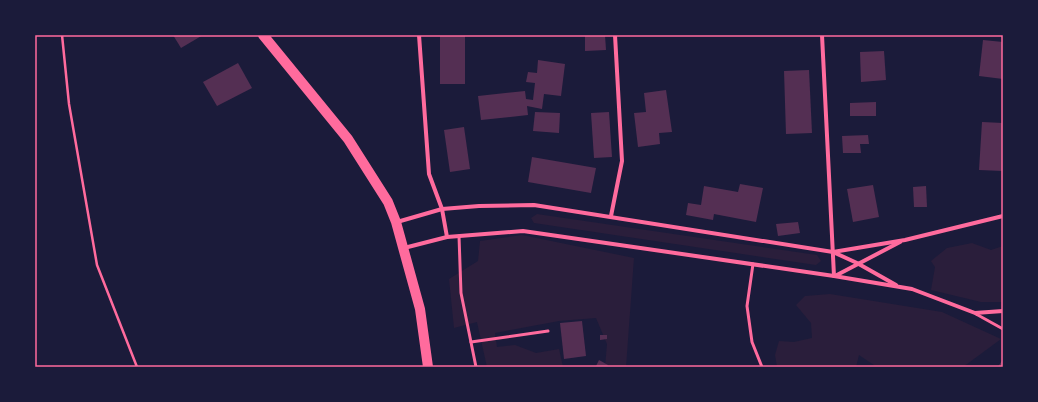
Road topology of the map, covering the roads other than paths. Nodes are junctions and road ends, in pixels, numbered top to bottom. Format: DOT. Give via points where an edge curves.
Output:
graph roads {
  1 [pos="263,35"];
  2 [pos="419,35"];
  3 [pos="615,35"];
  4 [pos="822,35"];
  5 [pos="442,209"];
  6 [pos="611,216"];
  7 [pos="1003,216"];
  8 [pos="396,222"];
  9 [pos="459,236"];
  10 [pos="447,237"];
  11 [pos="905,240"];
  12 [pos="404,248"];
  13 [pos="833,252"];
  14 [pos="857,263"];
  15 [pos="753,264"];
  16 [pos="834,276"];
  17 [pos="900,287"];
  18 [pos="1003,311"];
  19 [pos="975,313"];
  20 [pos="1003,329"];
  21 [pos="548,331"];
  22 [pos="470,342"];
  23 [pos="428,367"];
  24 [pos="476,367"];
  25 [pos="762,367"];
  1 -- 8 [label="main road" via="348,139 376,181"];
  2 -- 5 [label="street" via="429,174"];
  3 -- 6 [label="street" via="622,161"];
  4 -- 13 [label="street"];
  5 -- 6 [label="street" via="534,205"];
  5 -- 8 [label="street"];
  5 -- 10 [label="street"];
  6 -- 13 [label="street"];
  7 -- 11 [label="street"];
  8 -- 12 [label="main road"];
  9 -- 10 [label="street"];
  9 -- 15 [label="street" via="523,231"];
  9 -- 22 [label="lane" via="461,293"];
  10 -- 12 [label="street"];
  11 -- 13 [label="street"];
  11 -- 14 [label="street"];
  12 -- 23 [label="main road" via="420,309"];
  13 -- 14 [label="street"];
  13 -- 16 [label="street"];
  14 -- 16 [label="street"];
  14 -- 17 [label="street"];
  15 -- 16 [label="street"];
  15 -- 25 [label="lane" via="747,306 752,342"];
  16 -- 17 [label="street"];
  17 -- 19 [label="street"];
  18 -- 19 [label="street"];
  19 -- 20 [label="lane"];
  21 -- 22 [label="lane"];
  22 -- 24 [label="lane"];
}
